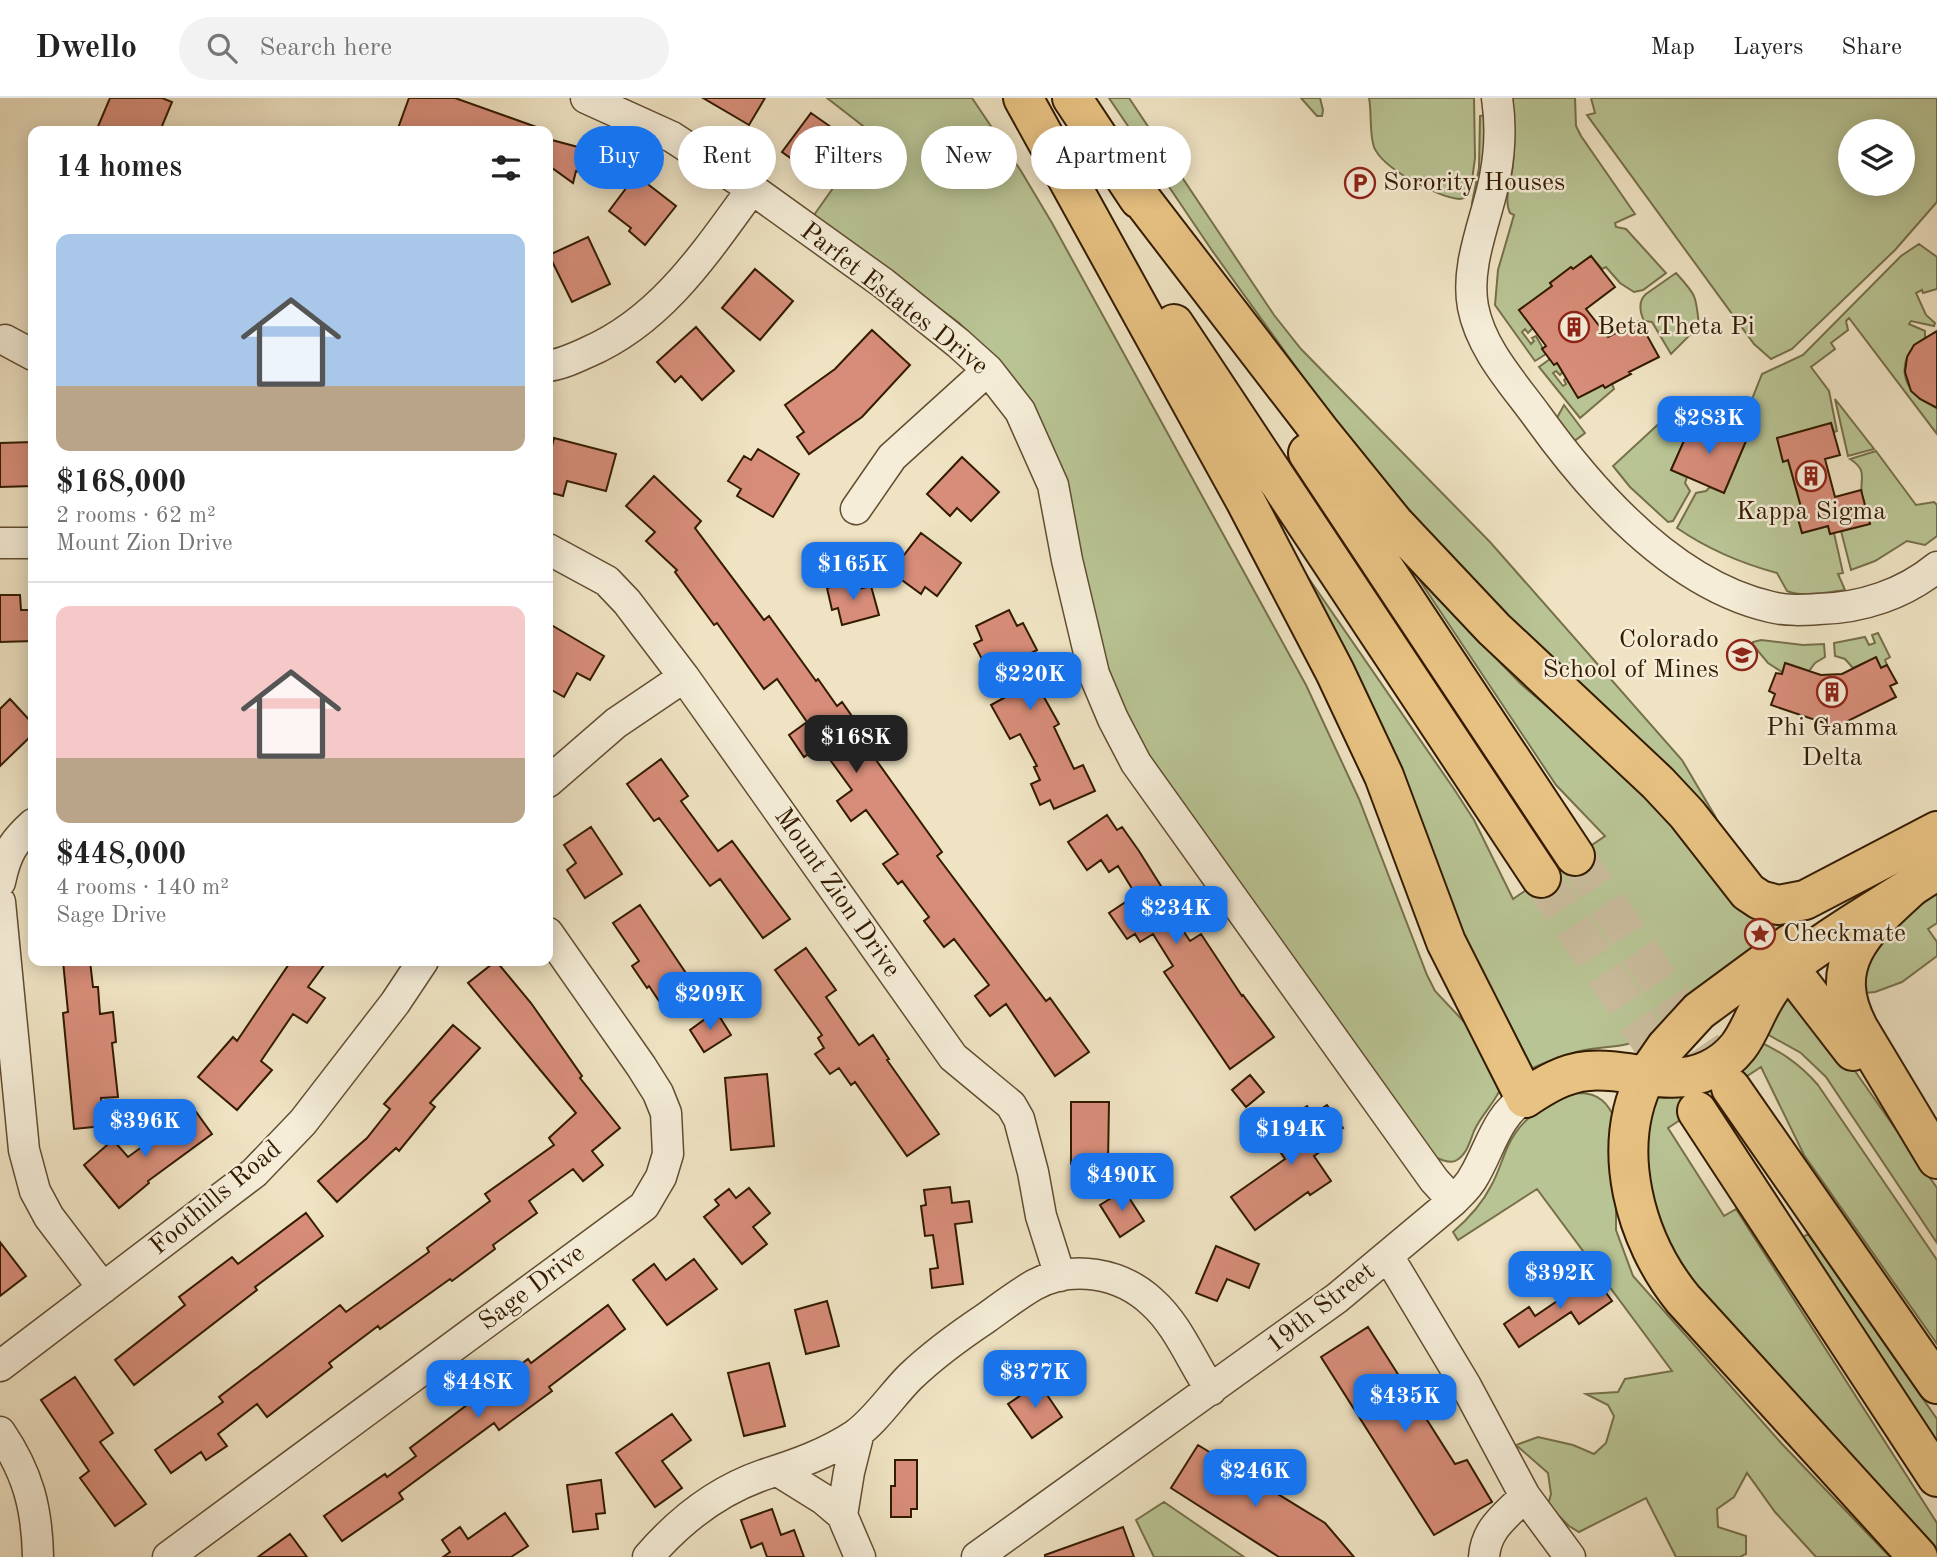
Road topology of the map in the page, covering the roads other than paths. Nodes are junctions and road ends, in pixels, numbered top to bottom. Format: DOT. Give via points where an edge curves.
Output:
graph roads {
  1 [pos="586,98"];
  2 [pos="1024,98"];
  3 [pos="1072,98"];
  4 [pos="1497,98"];
  5 [pos="1091,126"];
  6 [pos="678,141"];
  7 [pos="751,189"];
  8 [pos="1133,189"];
  9 [pos="1134,189"];
  10 [pos="5,340"];
  11 [pos="28,352"];
  12 [pos="553,366"];
  13 [pos="988,370"];
  14 [pos="856,509"];
  15 [pos="0,543"];
  16 [pos="28,543"];
  17 [pos="553,552"];
  18 [pos="1937,567"];
  19 [pos="684,677"];
  20 [pos="553,778"];
  21 [pos="28,828"];
  22 [pos="1937,831"];
  23 [pos="1937,838"];
  24 [pos="1575,856"];
  25 [pos="1541,878"];
  26 [pos="1924,879"];
  27 [pos="0,882"];
  28 [pos="0,902"];
  29 [pos="553,940"];
  30 [pos="1779,964"];
  31 [pos="420,966"];
  32 [pos="1646,1076"];
  33 [pos="1731,1088"];
  34 [pos="1525,1098"];
  35 [pos="1697,1111"];
  36 [pos="1936,1157"];
  37 [pos="1453,1201"];
  38 [pos="1388,1256"];
  39 [pos="1060,1276"];
  40 [pos="103,1288"];
  41 [pos="0,1366"];
  42 [pos="1937,1384"];
  43 [pos="1211,1390"];
  44 [pos="0,1432"];
  45 [pos="859,1432"];
  46 [pos="778,1471"];
  47 [pos="1937,1477"];
  48 [pos="1525,1496"];
  49 [pos="842,1515"];
  50 [pos="38,1557"];
  51 [pos="168,1557"];
  52 [pos="648,1557"];
  53 [pos="860,1557"];
  54 [pos="977,1557"];
  55 [pos="1484,1557"];
  56 [pos="1570,1557"];
  57 [pos="1919,1557"];
  1 -- 6 [label="street, Parfet Estates Drive"];
  2 -- 25 [label="main road"];
  2 -- 34 [label="main road" via="1335,672 1384,776 1446,942"];
  3 -- 5 [label="main road"];
  4 -- 18 [label="street" via="1499,152 1478,245 1473,307 1494,357 1595,489 1694,575 1771,607 1858,606 1898,591"];
  7 -- 12 [label="street" via="707,250 637,325"];
  7 -- 13 [label="street, Parfet Estates Drive" via="883,284"];
  8 -- 24 [label="main road"];
  9 -- 22 [label="main road" via="1394,523 1494,629 1658,782 1748,892 1778,905 1805,900"];
  10 -- 11 [label="street"];
  13 -- 14 [label="street" via="892,457"];
  13 -- 37 [label="street, Parfet Estates Drive" via="1020,411 1053,485 1094,674 1136,762"];
  15 -- 16 [label="street"];
  17 -- 19 [label="street, Mount Zion Drive" via="607,581 628,601"];
  19 -- 20 [label="street" via="616,723"];
  19 -- 39 [label="street, Mount Zion Drive" via="953,1057 1011,1105"];
  21 -- 27 [label="street" via="5,856"];
  23 -- 30 [label="main road, 19th Street"];
  26 -- 30 [label="main road, 19th Street"];
  26 -- 36 [label="main road" via="1875,920 1855,945 1846,993 1859,1029"];
  28 -- 40 [label="street" via="24,1150 48,1217"];
  29 -- 51 [label="street, Sage Drive" via="641,1066 666,1113 668,1153 661,1177 644,1206"];
  30 -- 32 [label="main road, 19th Street" via="1699,1011"];
  30 -- 32 [label="main road, 19th Street" via="1740,1046 1728,1059 1688,1077"];
  30 -- 36 [label="main road"];
  31 -- 40 [label="street, Foothills Road" via="303,1122 275,1152 230,1193"];
  32 -- 34 [label="main road, 19th Street" via="1578,1072"];
  32 -- 57 [label="main road" via="1632,1118 1630,1166 1638,1215 1658,1262 1691,1308"];
  33 -- 42 [label="main road"];
  34 -- 37 [label="street, 19th Street" via="1509,1110 1469,1184"];
  35 -- 47 [label="main road"];
  37 -- 38 [label="street, 19th Street"];
  38 -- 43 [label="street, 19th Street"];
  38 -- 48 [label="street"];
  39 -- 43 [label="street" via="1100,1275 1138,1290 1168,1321"];
  39 -- 45 [label="street" via="1036,1284 957,1338 910,1377"];
  40 -- 41 [label="street, Foothills Road"];
  43 -- 54 [label="street, 19th Street"];
  44 -- 50 [label="street" via="27,1477 38,1523"];
  45 -- 46 [label="street" via="832,1450"];
  45 -- 49 [label="street"];
  46 -- 49 [label="street"];
  46 -- 52 [label="street" via="743,1483 701,1507"];
  48 -- 55 [label="street" via="1494,1527 1485,1541"];
  48 -- 56 [label="street"];
  49 -- 53 [label="street"];
}
